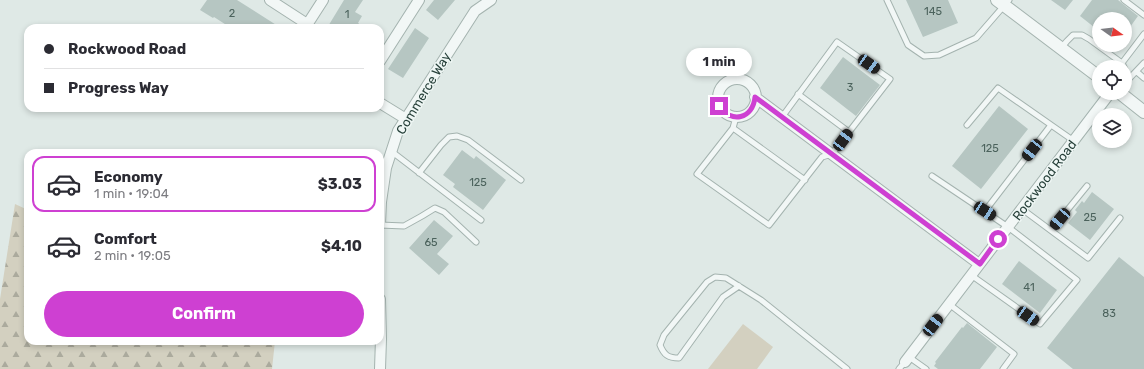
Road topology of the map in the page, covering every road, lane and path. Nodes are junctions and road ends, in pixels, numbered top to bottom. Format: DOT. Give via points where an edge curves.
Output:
graph roads {
  1 [pos="270,0"];
  2 [pos="323,0"];
  3 [pos="419,0"];
  4 [pos="491,0"];
  5 [pos="887,0"];
  6 [pos="1124,0"];
  7 [pos="1004,2"];
  8 [pos="1144,15"];
  9 [pos="303,24"];
  10 [pos="307,24"];
  11 [pos="1144,34"];
  12 [pos="1061,48"];
  13 [pos="384,55"];
  14 [pos="1115,60"];
  15 [pos="1127,60"];
  16 [pos="1144,63"];
  17 [pos="1092,72"];
  18 [pos="1137,72"];
  19 [pos="1132,77"];
  20 [pos="1144,78"];
  21 [pos="798,94"];
  22 [pos="755,97"];
  23 [pos="1105,100"];
  24 [pos="1129,100"];
  25 [pos="384,105"];
  26 [pos="1144,112"];
  27 [pos="736,117"];
  28 [pos="782,117"];
  29 [pos="406,119"];
  30 [pos="967,125"];
  31 [pos="1051,125"];
  32 [pos="733,128"];
  33 [pos="849,132"];
  34 [pos="1074,141"];
  35 [pos="391,151"];
  36 [pos="832,154"];
  37 [pos="419,172"];
  38 [pos="932,176"];
  39 [pos="521,180"];
  40 [pos="805,180"];
  41 [pos="384,182"];
  42 [pos="1087,186"];
  43 [pos="1022,209"];
  44 [pos="985,211"];
  45 [pos="1120,218"];
  46 [pos="481,220"];
  47 [pos="384,224"];
  48 [pos="1008,227"];
  49 [pos="1050,230"];
  50 [pos="476,242"];
  51 [pos="980,264"];
  52 [pos="971,276"];
  53 [pos="739,286"];
  54 [pos="949,304"];
  55 [pos="381,345"];
  56 [pos="904,363"];
  57 [pos="380,369"];
  58 [pos="847,369"];
  59 [pos="926,369"];
  60 [pos="1003,369"];
  1 -- 9 [label="street"];
  2 -- 10 [label="street"];
  3 -- 13 [label="street"];
  4 -- 29 [label="street, Commerce Way" via="475,11"];
  5 -- 7 [label="lane" via="908,45 924,56 939,55 976,38"];
  6 -- 8 [label="lane"];
  7 -- 12 [label="street"];
  11 -- 15 [label="lane"];
  12 -- 14 [label="lane" via="1073,35 1082,35"];
  12 -- 17 [label="street"];
  16 -- 18 [label="lane"];
  18 -- 19 [label="lane"];
  18 -- 20 [label="lane"];
  21 -- 28 [label="lane"];
  21 -- 33 [label="lane"];
  21 -- 33 [label="lane" via="838,42 890,79"];
  22 -- 27 [label="street" via="755,103 749,113"];
  22 -- 27 [label="street" via="750,85 739,80 732,80 721,87 718,93 719,106 722,111"];
  22 -- 28 [label="street"];
  23 -- 34 [label="street, Rockwood Road"];
  24 -- 26 [label="street"];
  25 -- 29 [label="street"];
  27 -- 32 [label="lane"];
  28 -- 36 [label="street"];
  29 -- 35 [label="street, Commerce Way" via="398,131"];
  30 -- 31 [label="lane" via="998,88"];
  31 -- 34 [label="lane"];
  31 -- 44 [label="lane"];
  32 -- 40 [label="lane"];
  32 -- 40 [label="lane" via="697,174 769,225"];
  33 -- 36 [label="lane"];
  34 -- 43 [label="street, Rockwood Road"];
  35 -- 37 [label="lane"];
  35 -- 41 [label="street, Commerce Way"];
  36 -- 40 [label="lane" via="822,157"];
  36 -- 51 [label="street"];
  37 -- 39 [label="lane" via="449,137 457,136 468,140"];
  37 -- 46 [label="lane"];
  38 -- 44 [label="lane"];
  42 -- 49 [label="lane"];
  43 -- 48 [label="street, Rockwood Road"];
  43 -- 49 [label="lane"];
  44 -- 48 [label="lane"];
  45 -- 49 [label="lane" via="1088,258"];
  47 -- 50 [label="lane" via="404,226 435,208 444,212"];
  48 -- 51 [label="street, Rockwood Road"];
  48 -- 52 [label="lane" via="1077,280 1040,324"];
  51 -- 52 [label="street, Rockwood Road"];
  52 -- 54 [label="street, Rockwood Road"];
  53 -- 53 [label="lane" via="726,278 715,277 707,282 664,336 660,345 663,352 670,358 679,358 723,297"];
  53 -- 58 [label="lane" via="761,300"];
  54 -- 56 [label="street, Rockwood Road"];
  54 -- 60 [label="lane" via="1014,354"];
  55 -- 57 [label="street"];
  56 -- 59 [label="lane"];
}
